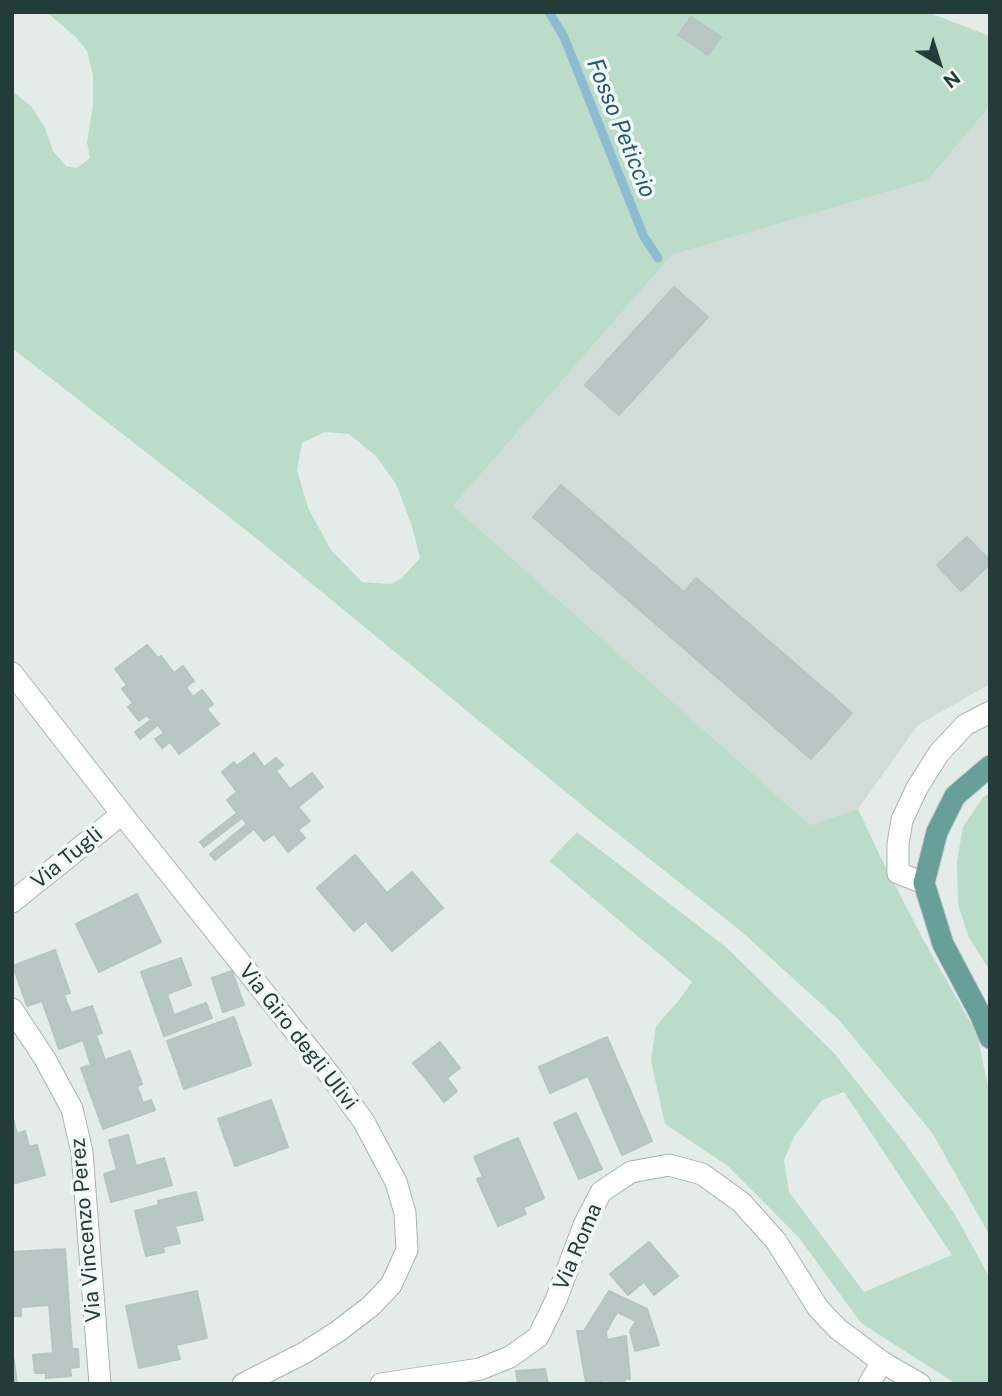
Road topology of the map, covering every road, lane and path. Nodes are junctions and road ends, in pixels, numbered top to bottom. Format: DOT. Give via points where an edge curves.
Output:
graph roads {
  1 [pos="12,673"];
  2 [pos="990,712"];
  3 [pos="990,766"];
  4 [pos="122,814"];
  5 [pos="925,883"];
  6 [pos="12,902"];
  7 [pos="12,1009"];
  8 [pos="990,1038"];
  9 [pos="882,1362"];
  10 [pos="100,1384"];
  11 [pos="243,1384"];
  12 [pos="381,1384"];
  13 [pos="869,1384"];
  14 [pos="920,1384"];
  1 -- 4 [label="street, Via Giro degli Ulivi"];
  2 -- 5 [label="street" via="965,725 939,752 902,820 898,873"];
  3 -- 5 [label="main road" via="955,796 937,832"];
  4 -- 6 [label="street, Via Tugli"];
  4 -- 11 [label="street, Via Giro degli Ulivi" via="364,1122 396,1182 405,1213 407,1250 391,1285 337,1332"];
  5 -- 8 [label="main road" via="943,944"];
  7 -- 10 [label="street, Via Vincenzo Perez" via="72,1109 82,1152"];
  9 -- 12 [label="street, Via Roma" via="818,1308 776,1241 741,1202 702,1174 669,1165 631,1172 601,1192 538,1337 510,1357 480,1369"];
  9 -- 13 [label="street"];
  9 -- 14 [label="street, Via Roma"];
}
